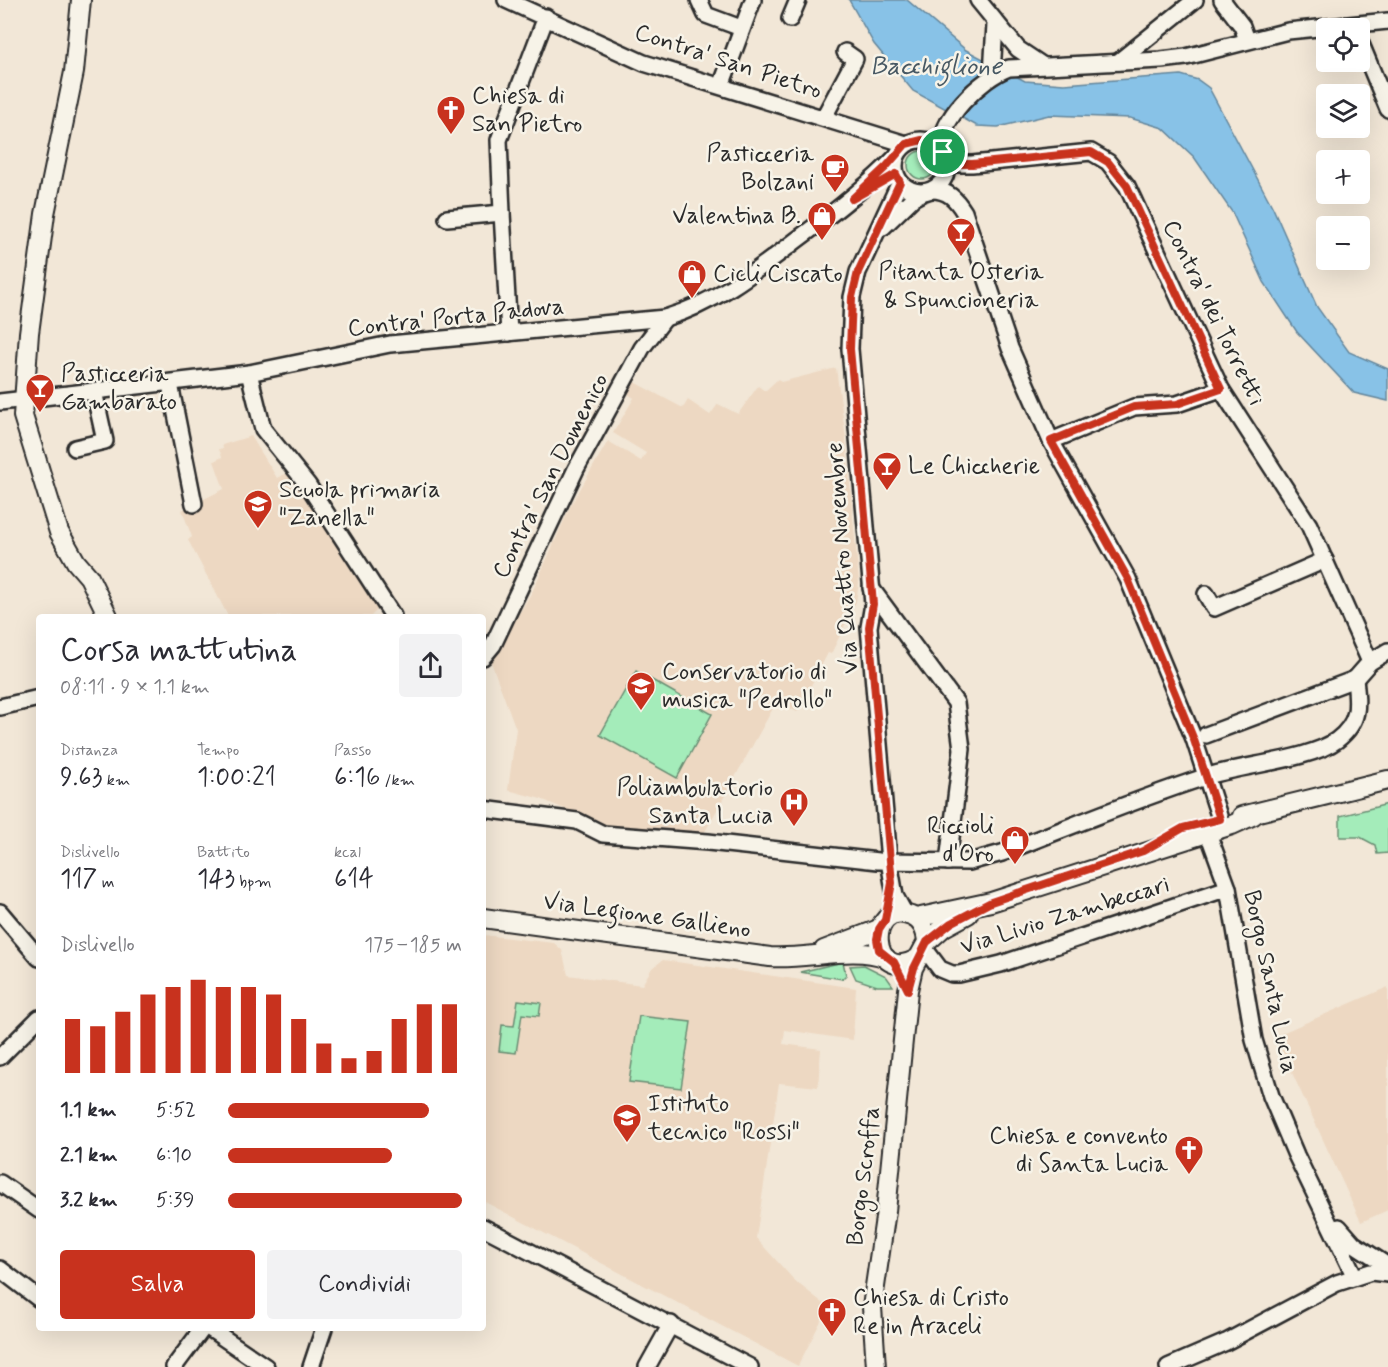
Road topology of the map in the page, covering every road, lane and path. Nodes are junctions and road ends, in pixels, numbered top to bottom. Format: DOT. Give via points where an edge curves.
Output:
graph roads {
  1 [pos="81,0"];
  2 [pos="506,0"];
  3 [pos="699,0"];
  4 [pos="753,0"];
  5 [pos="798,0"];
  6 [pos="978,0"];
  7 [pos="1195,0"];
  8 [pos="1222,0"];
  9 [pos="546,18"];
  10 [pos="790,18"];
  11 [pos="1388,21"];
  12 [pos="995,24"];
  13 [pos="1370,27"];
  14 [pos="741,28"];
  15 [pos="1159,31"];
  16 [pos="1316,31"];
  17 [pos="1247,40"];
  18 [pos="845,52"];
  19 [pos="1161,60"];
  20 [pos="1118,62"];
  21 [pos="1042,64"];
  22 [pos="1370,65"];
  23 [pos="992,74"];
  24 [pos="722,86"];
  25 [pos="1388,109"];
  26 [pos="824,117"];
  27 [pos="938,131"];
  28 [pos="910,142"];
  29 [pos="896,157"];
  30 [pos="945,158"];
  31 [pos="898,178"];
  32 [pos="928,191"];
  33 [pos="852,199"];
  34 [pos="502,213"];
  35 [pos="447,218"];
  36 [pos="876,234"];
  37 [pos="665,318"];
  38 [pos="509,333"];
  39 [pos="249,373"];
  40 [pos="170,384"];
  41 [pos="1221,389"];
  42 [pos="94,391"];
  43 [pos="22,399"];
  44 [pos="0,402"];
  45 [pos="1051,441"];
  46 [pos="75,448"];
  47 [pos="194,504"];
  48 [pos="1325,560"];
  49 [pos="871,588"];
  50 [pos="1206,594"];
  51 [pos="107,614"];
  52 [pos="392,614"];
  53 [pos="895,619"];
  54 [pos="869,627"];
  55 [pos="1388,651"];
  56 [pos="486,653"];
  57 [pos="1370,662"];
  58 [pos="1355,679"];
  59 [pos="36,699"];
  60 [pos="0,707"];
  61 [pos="1206,735"];
  62 [pos="1204,777"];
  63 [pos="1388,780"];
  64 [pos="486,809"];
  65 [pos="1214,826"];
  66 [pos="889,861"];
  67 [pos="948,862"];
  68 [pos="892,883"];
  69 [pos="1228,888"];
  70 [pos="991,902"];
  71 [pos="0,912"];
  72 [pos="910,916"];
  73 [pos="486,918"];
  74 [pos="882,925"];
  75 [pos="923,950"];
  76 [pos="36,954"];
  77 [pos="806,958"];
  78 [pos="890,960"];
  79 [pos="908,990"];
  80 [pos="36,1021"];
  81 [pos="0,1057"];
  82 [pos="0,1183"];
  83 [pos="1321,1204"];
  84 [pos="36,1208"];
  85 [pos="486,1229"];
  86 [pos="1368,1254"];
  87 [pos="1388,1266"];
  88 [pos="0,1269"];
  89 [pos="1388,1274"];
  90 [pos="1360,1275"];
  91 [pos="36,1297"];
  92 [pos="671,1324"];
  93 [pos="201,1331"];
  94 [pos="213,1331"];
  95 [pos="323,1331"];
  96 [pos="174,1367"];
  97 [pos="266,1367"];
  98 [pos="311,1367"];
  99 [pos="647,1367"];
  100 [pos="750,1367"];
  101 [pos="876,1367"];
  102 [pos="1168,1367"];
  1 -- 43 [label="main road" via="74,72 45,214"];
  2 -- 9 [label="street, Contra' San Pietro"];
  3 -- 14 [label="street" via="706,15"];
  4 -- 14 [label="street"];
  5 -- 10 [label="street"];
  6 -- 12 [label="street"];
  7 -- 15 [label="street"];
  8 -- 17 [label="street"];
  9 -- 24 [label="street, Contra' San Pietro" via="644,63"];
  9 -- 34 [label="street" via="499,140"];
  11 -- 13 [label="street"];
  12 -- 21 [label="street" via="1017,49"];
  12 -- 23 [label="street"];
  14 -- 24 [label="street"];
  15 -- 19 [label="street"];
  15 -- 20 [label="street"];
  16 -- 17 [label="street" via="1288,31"];
  17 -- 19 [label="street"];
  18 -- 26 [label="street" via="855,59"];
  19 -- 20 [label="street"];
  20 -- 21 [label="street"];
  21 -- 23 [label="street"];
  22 -- 25 [label="street"];
  23 -- 27 [label="street"];
  24 -- 26 [label="street, Contra' San Pietro"];
  26 -- 28 [label="street, Contra' San Pietro"];
  27 -- 28 [label="street"];
  27 -- 30 [label="street"];
  28 -- 29 [label="street"];
  28 -- 30 [label="street" via="931,141"];
  29 -- 31 [label="street"];
  29 -- 33 [label="street"];
  30 -- 32 [label="street" via="943,180"];
  30 -- 41 [label="street, Contra' dei Torretti" via="972,164 1091,152 1108,162 1127,186"];
  31 -- 32 [label="street" via="915,192"];
  31 -- 33 [label="street"];
  31 -- 36 [label="street, Via Quattro Novembre"];
  32 -- 36 [label="street, Via Quattro Novembre" via="913,198"];
  32 -- 45 [label="street, Borgo Santa Lucia" via="940,190 952,196 964,212 1010,348"];
  33 -- 37 [label="street, Contra' Porta Padova" via="750,276 692,310"];
  34 -- 35 [label="street"];
  34 -- 38 [label="street"];
  36 -- 49 [label="street, Via Quattro Novembre" via="858,272 852,297 850,349"];
  37 -- 38 [label="street, Contra' Porta Padova"];
  37 -- 56 [label="street, Contra' San Domenico" via="642,348 576,469"];
  38 -- 39 [label="street, Contra' Porta Padova" via="390,344"];
  39 -- 40 [label="street, Contra' Porta Padova"];
  39 -- 52 [label="street" via="263,429 308,485"];
  40 -- 42 [label="street, Contra' Porta Padova"];
  40 -- 47 [label="street"];
  41 -- 45 [label="street" via="1177,404 1134,407"];
  41 -- 48 [label="street, Contra' dei Torretti" via="1310,525"];
  42 -- 43 [label="street, Contra' Porta Padova"];
  42 -- 46 [label="street" via="105,441"];
  43 -- 44 [label="street, Contra' Porta Padova"];
  43 -- 51 [label="main road" via="23,416 59,532"];
  45 -- 62 [label="street, Borgo Santa Lucia" via="1128,579 1194,740"];
  48 -- 50 [label="street" via="1214,608"];
  48 -- 57 [label="street, Contra' dei Torretti"];
  49 -- 53 [label="street"];
  49 -- 54 [label="street, Via Quattro Novembre"];
  53 -- 54 [label="street"];
  53 -- 67 [label="street" via="956,703 962,749"];
  54 -- 66 [label="street, Via Quattro Novembre"];
  55 -- 57 [label="street"];
  57 -- 58 [label="street"];
  58 -- 61 [label="street"];
  58 -- 62 [label="street" via="1359,707 1355,718 1347,731 1326,748"];
  59 -- 60 [label="street"];
  62 -- 65 [label="street, Borgo Santa Lucia"];
  62 -- 67 [label="street" via="1002,853 969,862"];
  63 -- 65 [label="main road"];
  64 -- 66 [label="street" via="577,821 603,834"];
  65 -- 69 [label="street, Borgo Santa Lucia"];
  65 -- 70 [label="main road"];
  66 -- 67 [label="street"];
  66 -- 68 [label="street, Via Quattro Novembre"];
  68 -- 72 [label="street, Via Quattro Novembre"];
  68 -- 74 [label="street, Via Quattro Novembre"];
  69 -- 75 [label="street, Via Livio Zambeccari" via="977,970 945,972"];
  69 -- 83 [label="street, Borgo Santa Lucia" via="1254,1040 1271,1096"];
  70 -- 72 [label="main road"];
  70 -- 75 [label="main road" via="951,923"];
  71 -- 76 [label="street"];
  72 -- 74 [label="main road" via="894,915"];
  72 -- 75 [label="main road" via="926,933"];
  73 -- 77 [label="main road, Via Legione Gallieno" via="770,957"];
  74 -- 77 [label="main road, Via Legione Gallieno"];
  74 -- 78 [label="main road" via="877,939 879,950"];
  75 -- 78 [label="main road" via="907,963"];
  75 -- 79 [label="main road, Borgo Scroffa"];
  77 -- 78 [label="main road, Via Legione Gallieno" via="863,952"];
  78 -- 79 [label="main road"];
  79 -- 101 [label="main road, Borgo Scroffa" via="886,1211 872,1307"];
  80 -- 81 [label="street"];
  82 -- 84 [label="street"];
  83 -- 86 [label="street, Borgo Santa Lucia" via="1354,1244"];
  83 -- 90 [label="street, Borgo Santa Lucia"];
  85 -- 92 [label="street"];
  86 -- 87 [label="street, Borgo Santa Lucia"];
  86 -- 90 [label="street"];
  88 -- 91 [label="street"];
  89 -- 90 [label="street"];
  90 -- 102 [label="street"];
  92 -- 99 [label="street"];
  92 -- 100 [label="street"];
  93 -- 96 [label="street"];
  94 -- 97 [label="street"];
  95 -- 98 [label="street"];
}
